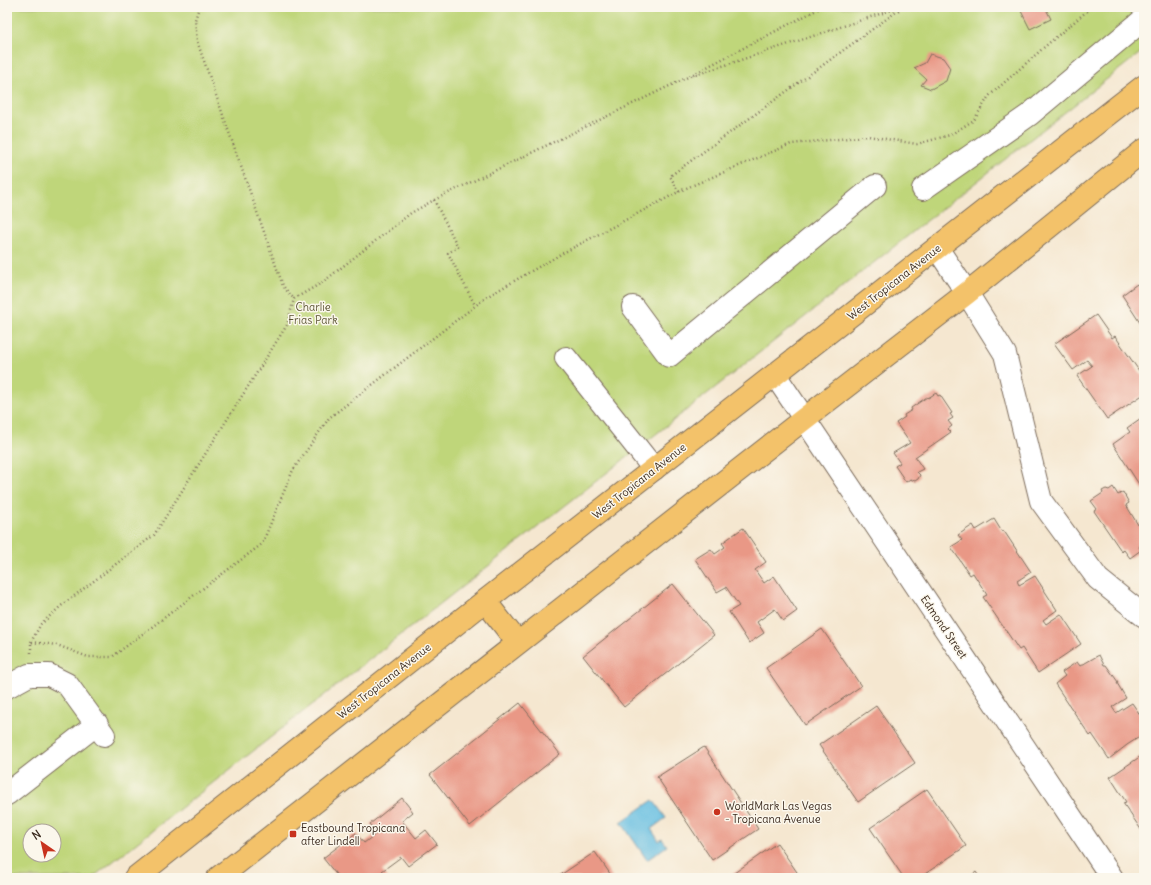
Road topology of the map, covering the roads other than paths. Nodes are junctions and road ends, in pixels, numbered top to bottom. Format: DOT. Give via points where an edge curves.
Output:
graph roads {
  1 [pos="1144,19"];
  2 [pos="1144,86"];
  3 [pos="1144,150"];
  4 [pos="875,186"];
  5 [pos="923,189"];
  6 [pos="937,248"];
  7 [pos="967,293"];
  8 [pos="633,307"];
  9 [pos="566,358"];
  10 [pos="775,376"];
  11 [pos="804,419"];
  12 [pos="654,469"];
  13 [pos="485,601"];
  14 [pos="1144,616"];
  15 [pos="518,643"];
  16 [pos="7,687"];
  17 [pos="7,794"];
  18 [pos="140,877"];
  19 [pos="218,878"];
  20 [pos="1112,878"];
  1 -- 5 [label="street" via="1029,115"];
  2 -- 6 [label="main road, West Tropicana Avenue"];
  3 -- 7 [label="main road"];
  4 -- 8 [label="street" via="669,356"];
  6 -- 7 [label="street"];
  6 -- 10 [label="main road, West Tropicana Avenue"];
  7 -- 11 [label="main road"];
  7 -- 14 [label="street" via="1005,354 1041,501 1098,579"];
  9 -- 12 [label="street"];
  10 -- 11 [label="street, Edmond Street"];
  10 -- 12 [label="main road, West Tropicana Avenue"];
  11 -- 15 [label="main road"];
  11 -- 20 [label="street, Edmond Street"];
  12 -- 13 [label="main road, West Tropicana Avenue"];
  13 -- 15 [label="main road"];
  13 -- 18 [label="main road, West Tropicana Avenue"];
  15 -- 19 [label="main road"];
  16 -- 17 [label="street" via="29,675 49,675 67,684 100,730"];
}
